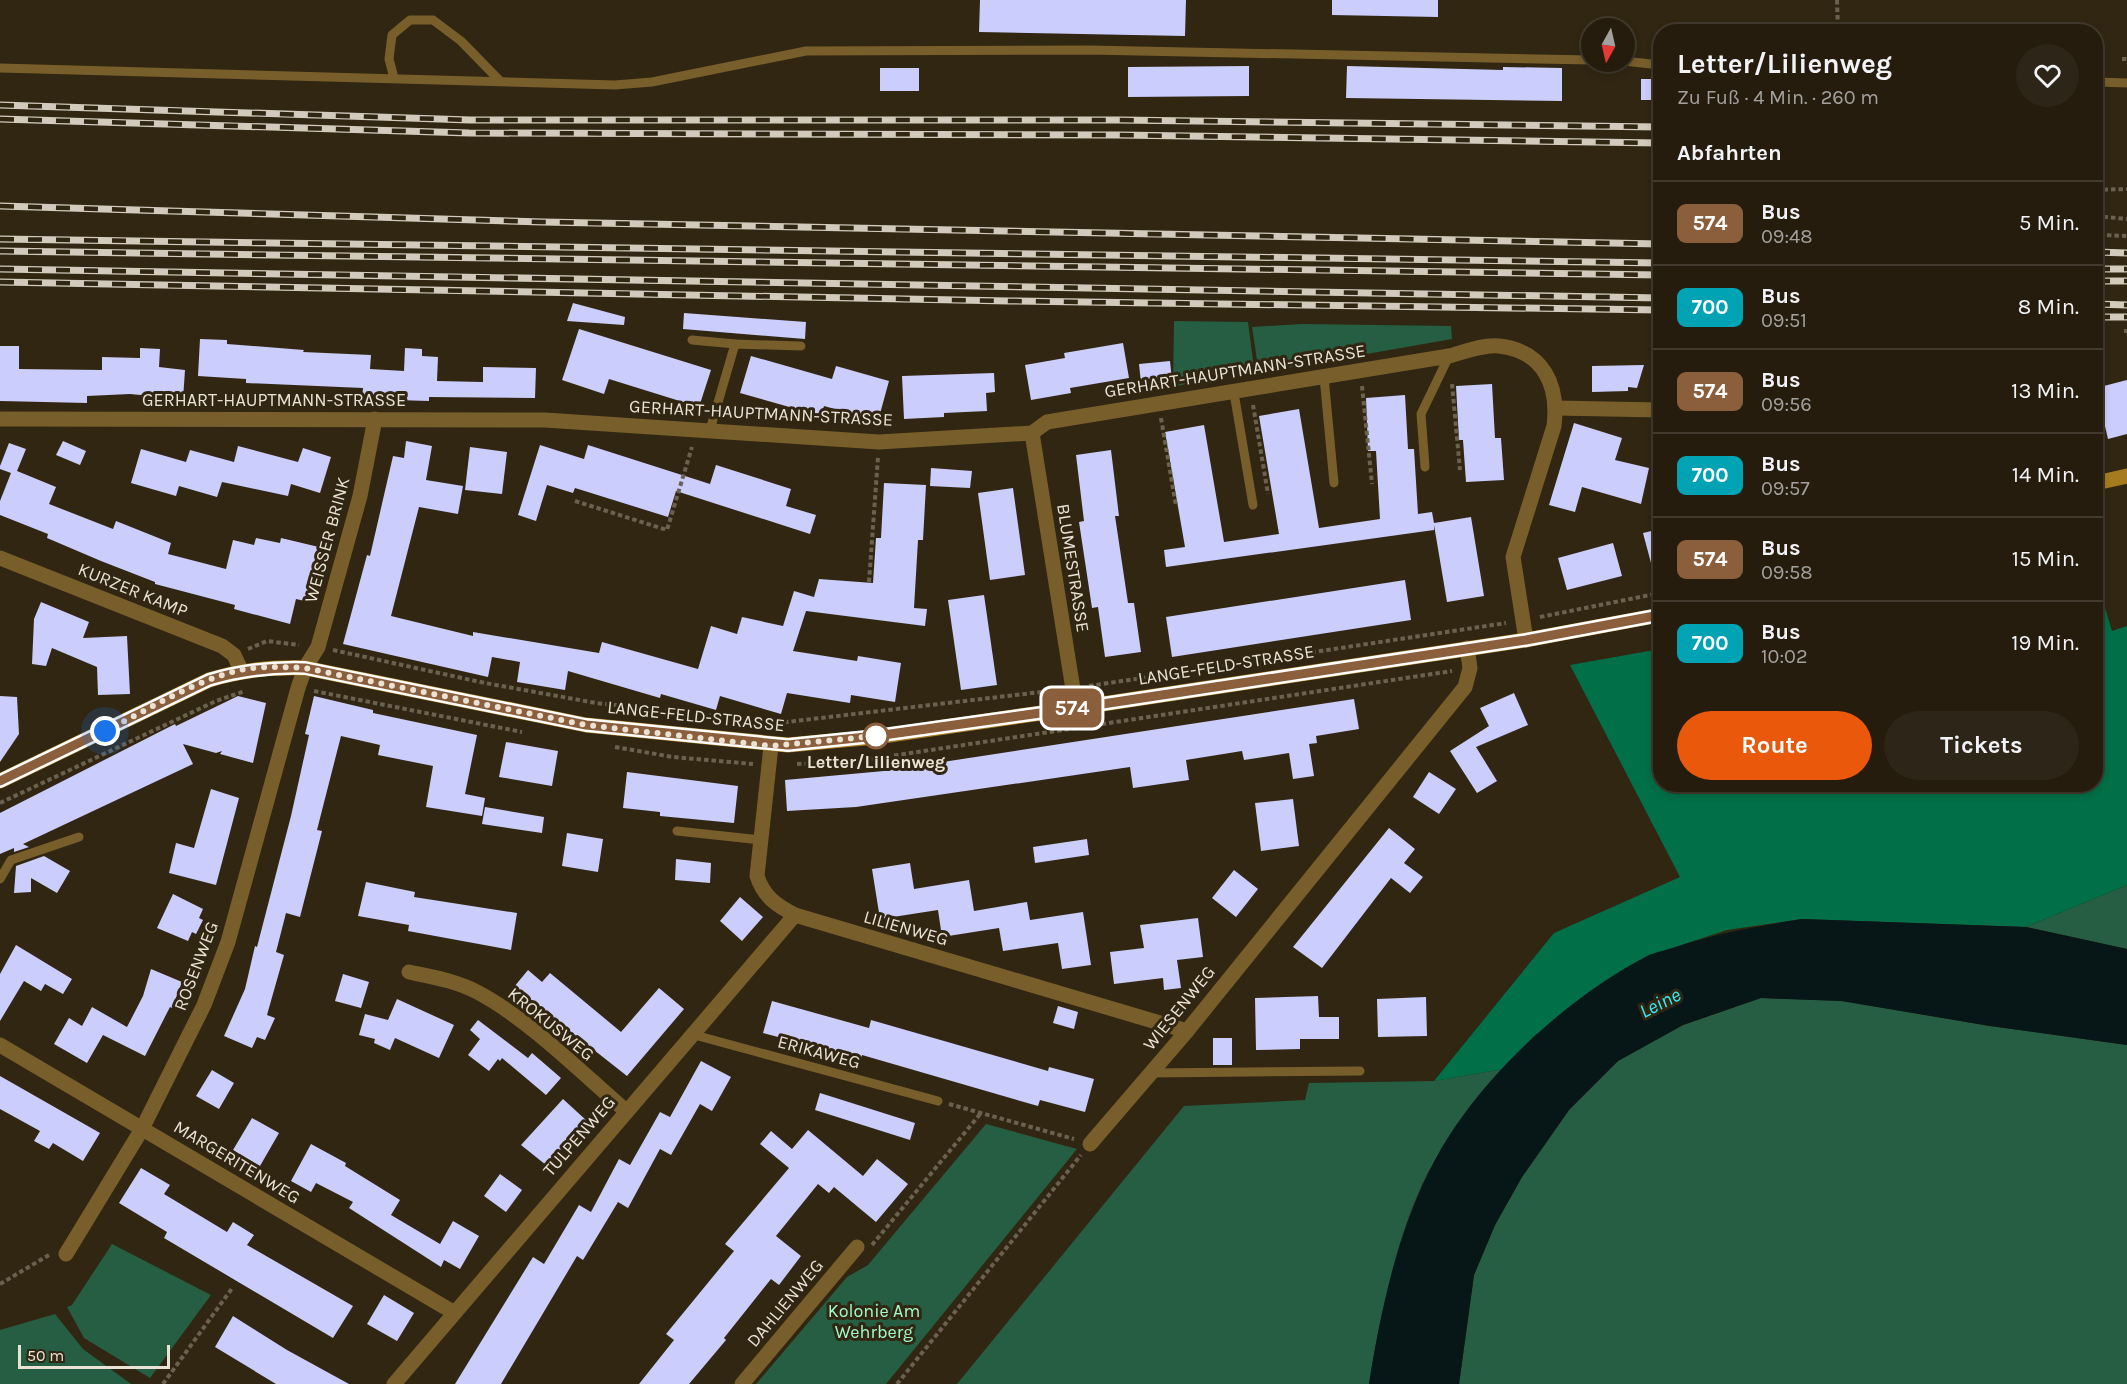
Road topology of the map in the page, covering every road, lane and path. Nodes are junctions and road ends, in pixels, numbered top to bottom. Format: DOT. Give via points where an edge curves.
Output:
graph roads {
  1 [pos="1837,0"];
  2 [pos="1838,24"];
  3 [pos="1581,60"];
  4 [pos="1635,62"];
  5 [pos="1653,64"];
  6 [pos="0,68"];
  7 [pos="394,78"];
  8 [pos="500,81"];
  9 [pos="2103,82"];
  10 [pos="2127,83"];
  11 [pos="2127,189"];
  12 [pos="2103,190"];
  13 [pos="2103,217"];
  14 [pos="2127,219"];
  15 [pos="2103,235"];
  16 [pos="2127,236"];
  17 [pos="692,340"];
  18 [pos="735,344"];
  19 [pos="801,346"];
  20 [pos="1449,356"];
  21 [pos="1361,370"];
  22 [pos="1324,376"];
  23 [pos="1250,389"];
  24 [pos="1234,393"];
  25 [pos="1158,403"];
  26 [pos="1556,408"];
  27 [pos="1653,410"];
  28 [pos="0,418"];
  29 [pos="375,419"];
  30 [pos="704,429"];
  31 [pos="1032,433"];
  32 [pos="879,442"];
  33 [pos="1425,468"];
  34 [pos="1460,470"];
  35 [pos="2127,476"];
  36 [pos="2103,481"];
  37 [pos="1334,483"];
  38 [pos="1372,484"];
  39 [pos="1268,494"];
  40 [pos="575,501"];
  41 [pos="1253,505"];
  42 [pos="1176,506"];
  43 [pos="0,558"];
  44 [pos="869,582"];
  45 [pos="1653,593"];
  46 [pos="1551,615"];
  47 [pos="1653,616"];
  48 [pos="1521,621"];
  49 [pos="1526,640"];
  50 [pos="318,647"];
  51 [pos="1467,648"];
  52 [pos="234,655"];
  53 [pos="305,668"];
  54 [pos="241,670"];
  55 [pos="249,689"];
  56 [pos="1073,689"];
  57 [pos="1076,708"];
  58 [pos="771,746"];
  59 [pos="0,781"];
  60 [pos="0,803"];
  61 [pos="677,831"];
  62 [pos="79,837"];
  63 [pos="761,840"];
  64 [pos="0,879"];
  65 [pos="795,915"];
  66 [pos="409,972"];
  67 [pos="1187,1031"];
  68 [pos="691,1034"];
  69 [pos="0,1045"];
  70 [pos="1360,1071"];
  71 [pos="1151,1073"];
  72 [pos="938,1101"];
  73 [pos="626,1111"];
  74 [pos="981,1113"];
  75 [pos="142,1129"];
  76 [pos="1090,1144"];
  77 [pos="857,1247"];
  78 [pos="66,1254"];
  79 [pos="0,1284"];
  80 [pos="233,1287"];
  81 [pos="453,1312"];
  82 [pos="164,1384"];
  83 [pos="394,1384"];
  84 [pos="742,1384"];
  85 [pos="897,1384"];
  1 -- 2 [label="path"];
  3 -- 8 [label="lane" via="1089,50 806,51 652,82 615,85"];
  4 -- 5 [label="lane"];
  6 -- 7 [label="lane"];
  7 -- 8 [label="lane"];
  7 -- 8 [label="lane" via="389,59 392,35 410,20 433,20 461,41"];
  9 -- 10 [label="lane"];
  11 -- 12 [label="path"];
  13 -- 14 [label="path"];
  15 -- 16 [label="path"];
  17 -- 18 [label="lane"];
  18 -- 19 [label="lane"];
  18 -- 30 [label="lane"];
  20 -- 21 [label="street, GERHART-HAUPTMANN-STRASSE"];
  20 -- 26 [label="street, GERHART-HAUPTMANN-STRASSE" via="1497,345 1517,350 1537,362 1551,382"];
  20 -- 33 [label="lane" via="1421,414"];
  20 -- 34 [label="path"];
  21 -- 22 [label="street, GERHART-HAUPTMANN-STRASSE"];
  21 -- 38 [label="path"];
  22 -- 23 [label="street, GERHART-HAUPTMANN-STRASSE"];
  22 -- 37 [label="lane"];
  23 -- 24 [label="street, GERHART-HAUPTMANN-STRASSE"];
  23 -- 39 [label="path"];
  24 -- 25 [label="street, GERHART-HAUPTMANN-STRASSE" via="1215,392"];
  24 -- 41 [label="lane"];
  25 -- 31 [label="street, GERHART-HAUPTMANN-STRASSE" via="1047,422"];
  25 -- 42 [label="path"];
  26 -- 27 [label="street"];
  26 -- 48 [label="street, GERHART-HAUPTMANN-STRASSE" via="1554,426 1513,557"];
  28 -- 29 [label="street, GERHART-HAUPTMANN-STRASSE"];
  29 -- 30 [label="street, GERHART-HAUPTMANN-STRASSE" via="545,420"];
  29 -- 50 [label="street, WEISSER BRINK" via="360,496"];
  30 -- 32 [label="street, GERHART-HAUPTMANN-STRASSE"];
  30 -- 40 [label="path" via="667,530"];
  31 -- 32 [label="street, GERHART-HAUPTMANN-STRASSE"];
  31 -- 56 [label="street, BLUMESTRASSE"];
  32 -- 44 [label="path"];
  35 -- 36 [label="street"];
  43 -- 52 [label="street, KURZER KAMP" via="222,646"];
  45 -- 46 [label="path"];
  47 -- 49 [label="street, LANGE-FELD-STRASSE"];
  48 -- 49 [label="street, GERHART-HAUPTMANN-STRASSE"];
  48 -- 56 [label="path"];
  49 -- 51 [label="street, LANGE-FELD-STRASSE"];
  50 -- 52 [label="path" via="267,641"];
  50 -- 53 [label="street, WEISSER BRINK"];
  50 -- 56 [label="path" via="596,703 778,723"];
  51 -- 57 [label="street, LANGE-FELD-STRASSE"];
  51 -- 67 [label="street, WIESENWEG" via="1470,668 1465,687"];
  52 -- 54 [label="street"];
  53 -- 54 [label="street, LANGE-FELD-STRASSE"];
  53 -- 58 [label="street, LANGE-FELD-STRASSE" via="586,725"];
  53 -- 75 [label="street, ROSENWEG" via="228,942 204,1005"];
  54 -- 59 [label="street, LANGE-FELD-STRASSE" via="209,680"];
  55 -- 60 [label="path"];
  56 -- 57 [label="street, BLUMESTRASSE"];
  57 -- 58 [label="street, LANGE-FELD-STRASSE" via="876,736"];
  58 -- 63 [label="street, LILIENWEG"];
  61 -- 63 [label="lane"];
  62 -- 64 [label="lane" via="11,860"];
  63 -- 65 [label="street, LILIENWEG" via="757,876 762,892"];
  65 -- 67 [label="street, LILIENWEG"];
  65 -- 68 [label="street, TULPENWEG"];
  66 -- 73 [label="street, KROKUSWEG" via="444,979 478,992 507,1011"];
  67 -- 71 [label="street, WIESENWEG"];
  68 -- 72 [label="lane, ERIKAWEG"];
  68 -- 73 [label="street, TULPENWEG"];
  69 -- 75 [label="street, MARGERITENWEG"];
  70 -- 71 [label="lane"];
  71 -- 76 [label="street, WIESENWEG"];
  72 -- 74 [label="path"];
  73 -- 81 [label="street, TULPENWEG"];
  74 -- 76 [label="path"];
  74 -- 77 [label="path" via="875,1245"];
  75 -- 78 [label="street, ROSENWEG"];
  75 -- 81 [label="street, MARGERITENWEG"];
  76 -- 85 [label="path"];
  77 -- 84 [label="street, DAHLIENWEG"];
  78 -- 79 [label="path" via="55,1252"];
  80 -- 82 [label="path"];
  81 -- 83 [label="street, TULPENWEG"];
}
